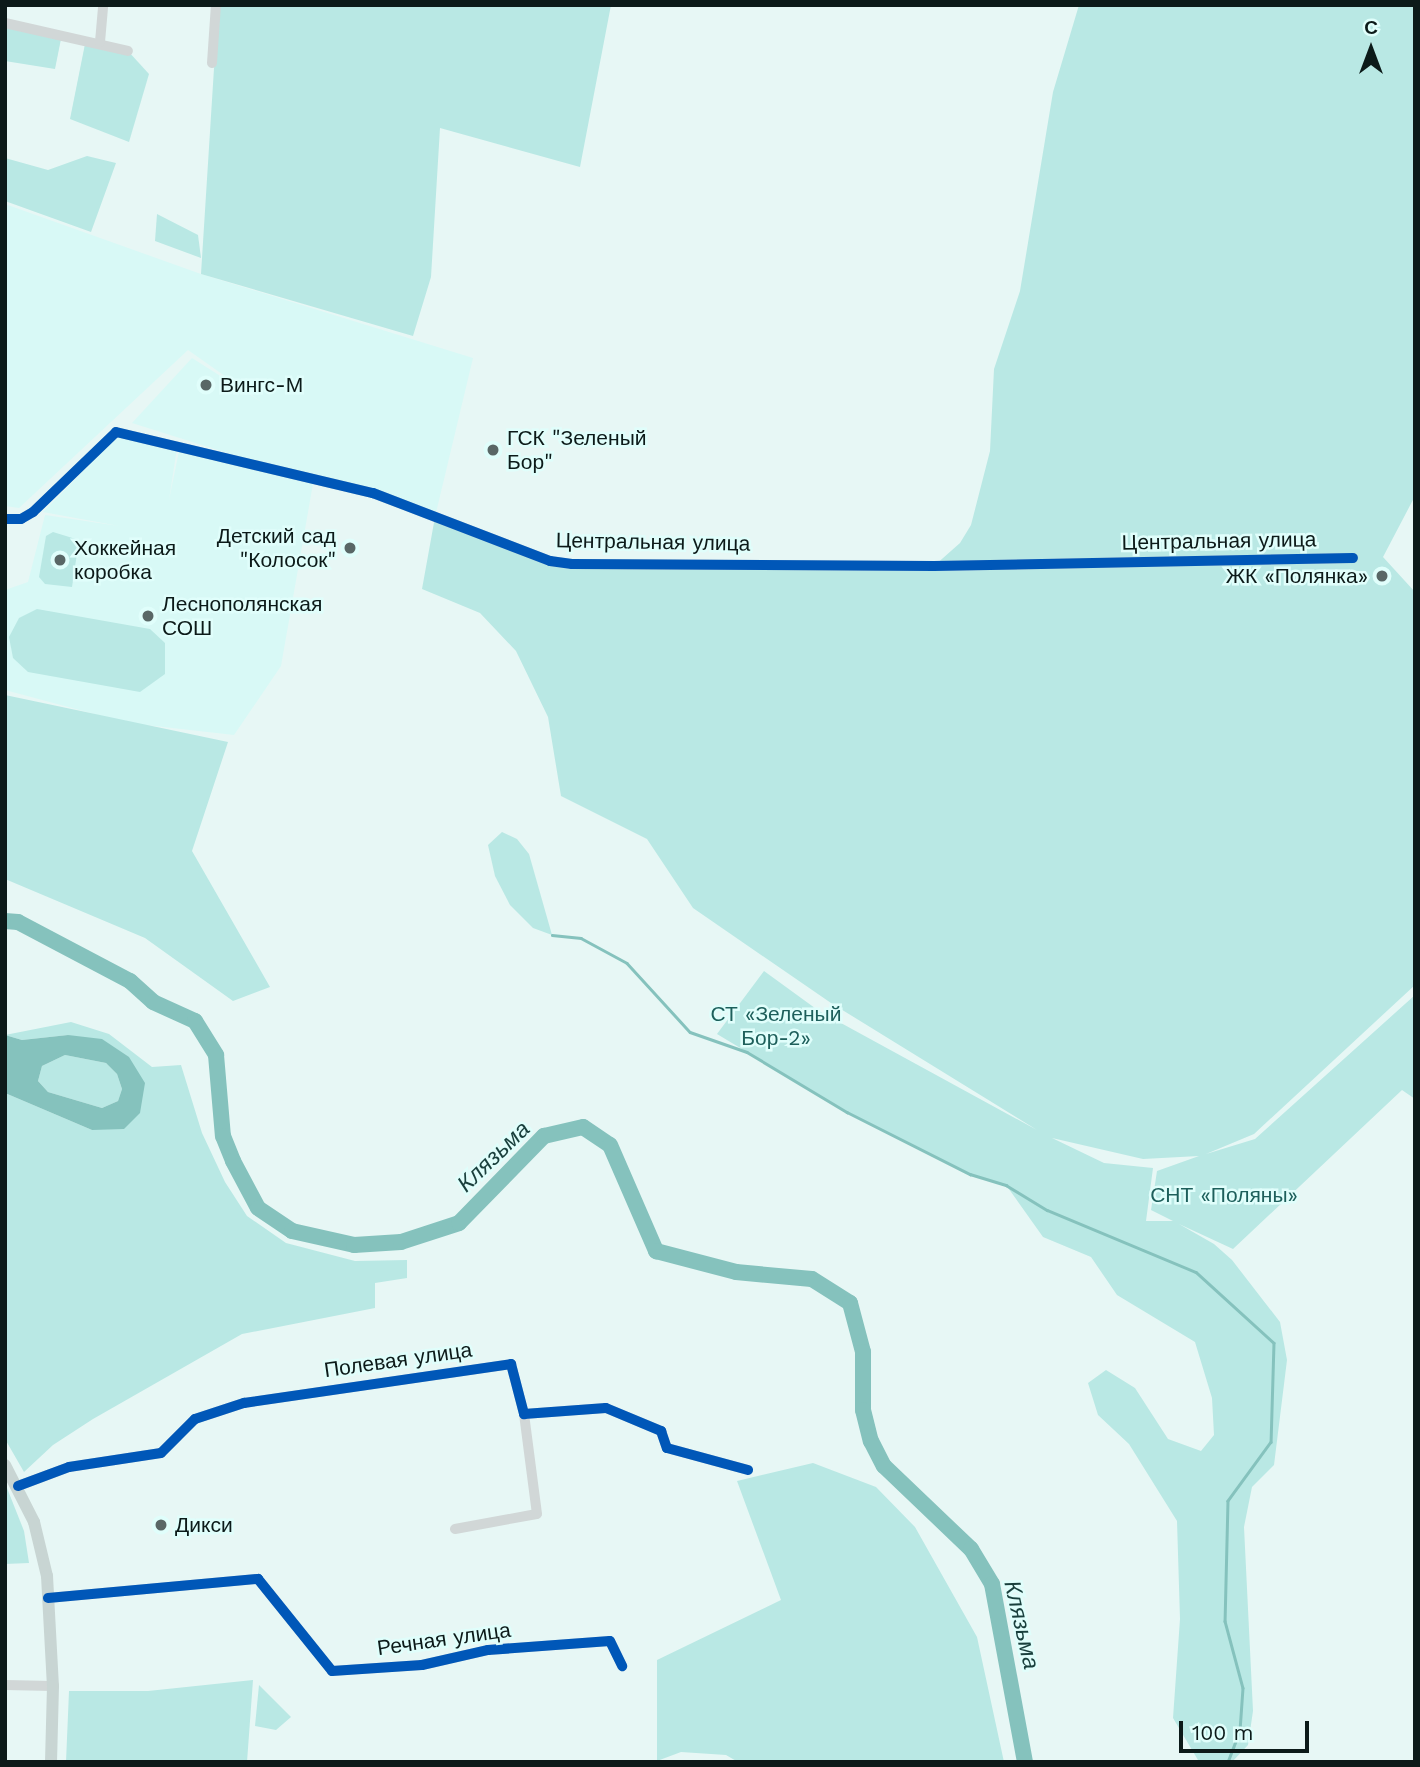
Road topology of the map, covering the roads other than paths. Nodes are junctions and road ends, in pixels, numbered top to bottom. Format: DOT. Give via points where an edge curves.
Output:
graph roads {
  1 [pos="103,5"];
  2 [pos="216,5"];
  3 [pos="5,23"];
  4 [pos="100,42"];
  5 [pos="128,51"];
  6 [pos="212,63"];
  7 [pos="5,519"];
  8 [pos="1353,558"];
  9 [pos="524,1414"];
  10 [pos="5,1465"];
  11 [pos="747,1470"];
  12 [pos="18,1486"];
  13 [pos="455,1529"];
  14 [pos="48,1598"];
  15 [pos="622,1666"];
  16 [pos="5,1685"];
  17 [pos="53,1686"];
  18 [pos="51,1762"];
  1 -- 4 [label="street"];
  2 -- 6 [label="street"];
  3 -- 4 [label="street"];
  4 -- 5 [label="street"];
  7 -- 8 [label="street, Центральная улица" via="21,519 33,512 116,432 373,493 550,561 572,564 934,566"];
  9 -- 11 [label="street" via="606,1408 661,1431 667,1448"];
  9 -- 12 [label="street, Полевая улица" via="511,1364 288,1395 194,1419 161,1454 69,1467"];
  9 -- 13 [label="street" via="537,1514"];
  10 -- 12 [label="main road"];
  12 -- 14 [label="main road" via="43,1554"];
  14 -- 15 [label="street, Речная улица" via="258,1579 332,1671 422,1665 488,1650 610,1642"];
  14 -- 17 [label="main road"];
  16 -- 17 [label="street"];
  17 -- 18 [label="main road"];
}
